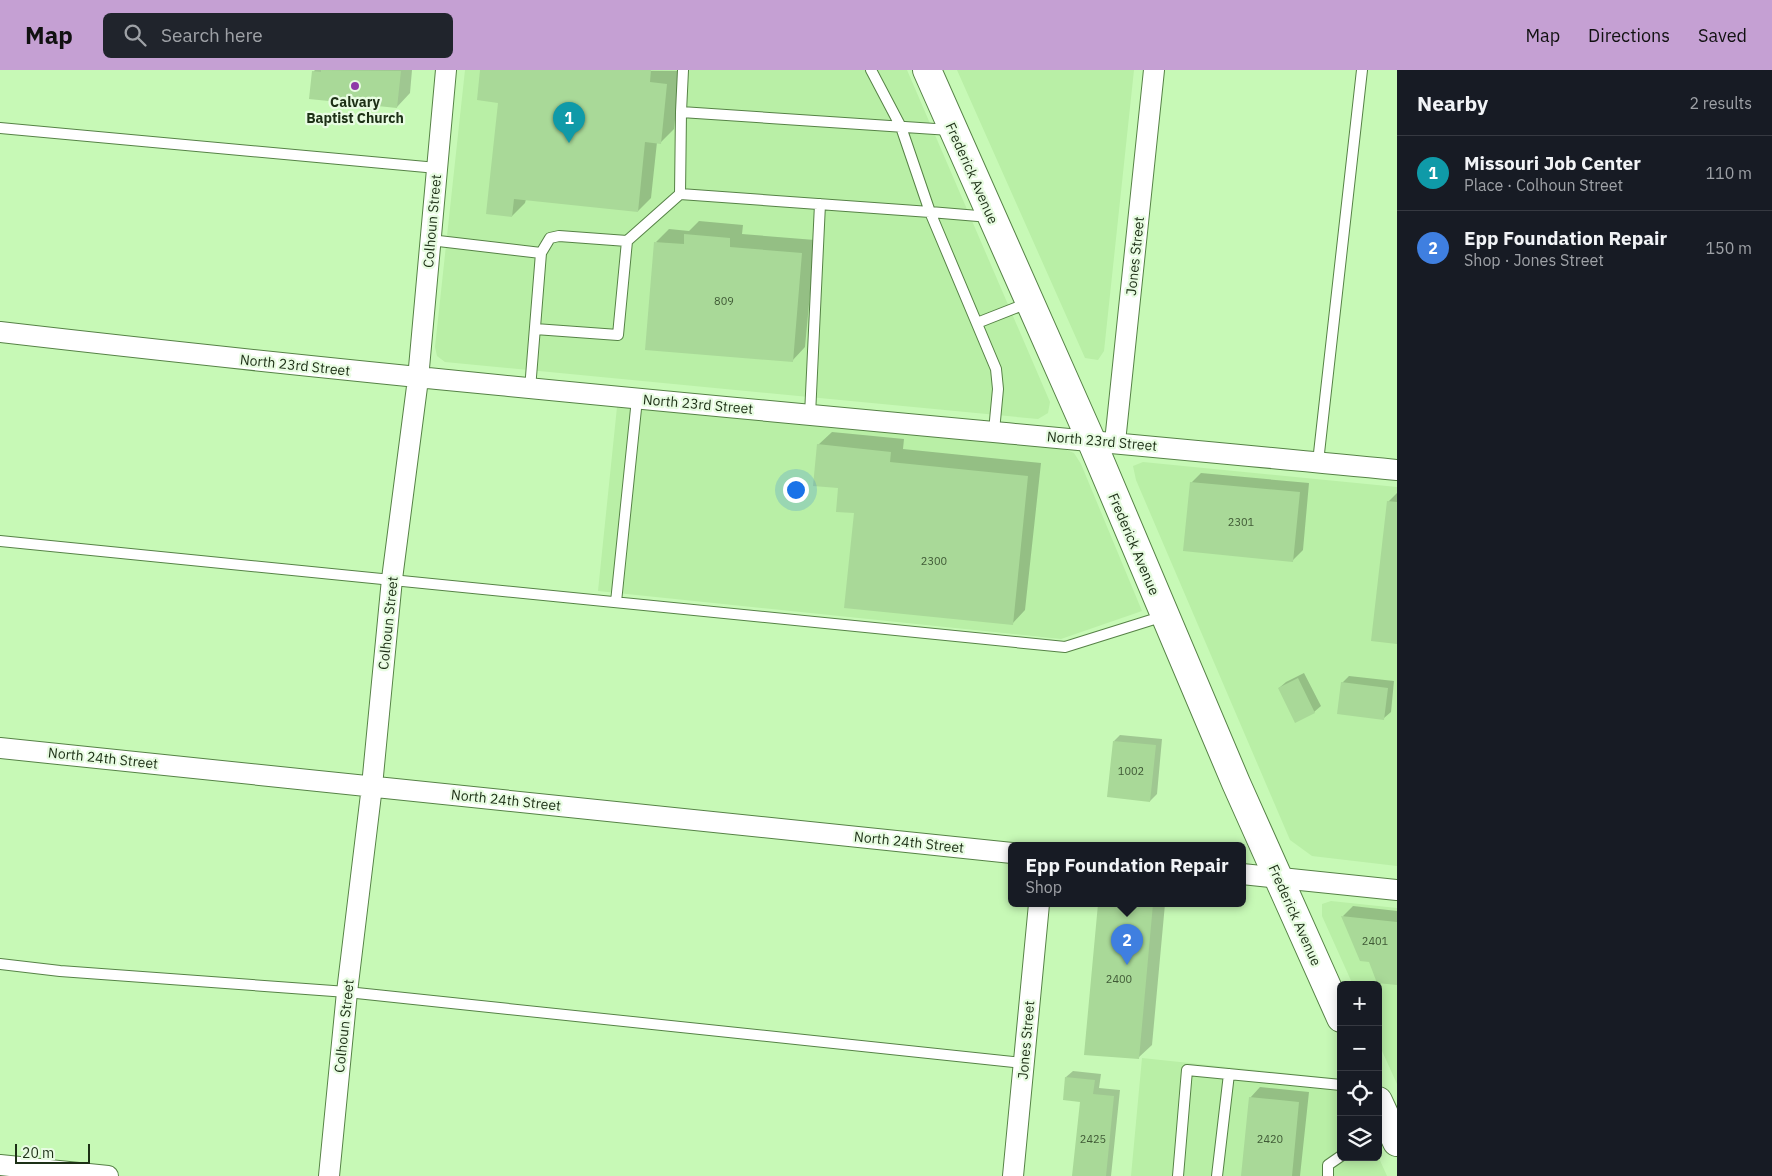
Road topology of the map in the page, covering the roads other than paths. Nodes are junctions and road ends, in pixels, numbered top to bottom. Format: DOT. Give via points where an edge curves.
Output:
graph roads {
  1 [pos="446,70"];
  2 [pos="683,70"];
  3 [pos="871,70"];
  4 [pos="927,70"];
  5 [pos="1154,70"];
  6 [pos="1362,70"];
  7 [pos="681,112"];
  8 [pos="901,127"];
  9 [pos="0,128"];
  10 [pos="953,131"];
  11 [pos="437,168"];
  12 [pos="680,194"];
  13 [pos="820,204"];
  14 [pos="930,212"];
  15 [pos="991,217"];
  16 [pos="430,240"];
  17 [pos="628,241"];
  18 [pos="541,253"];
  19 [pos="1029,303"];
  20 [pos="977,323"];
  21 [pos="535,330"];
  22 [pos="0,332"];
  23 [pos="418,379"];
  24 [pos="530,389"];
  25 [pos="637,399"];
  26 [pos="810,415"];
  27 [pos="994,431"];
  28 [pos="1103,441"];
  29 [pos="1318,462"];
  30 [pos="1397,470"];
  31 [pos="0,541"];
  32 [pos="392,579"];
  33 [pos="616,602"];
  34 [pos="1164,616"];
  35 [pos="0,748"];
  36 [pos="372,786"];
  37 [pos="1008,853"];
  38 [pos="1246,874"];
  39 [pos="1279,877"];
  40 [pos="1397,890"];
  41 [pos="1039,907"];
  42 [pos="0,964"];
  43 [pos="347,992"];
  44 [pos="1337,1009"];
  45 [pos="1024,1063"];
  46 [pos="1229,1074"];
  47 [pos="1337,1085"];
  48 [pos="1337,1159"];
  49 [pos="0,1165"];
  50 [pos="108,1176"];
  51 [pos="329,1176"];
  52 [pos="1013,1176"];
  53 [pos="1178,1176"];
  54 [pos="1217,1176"];
  55 [pos="1328,1176"];
  1 -- 11 [label="street, Colhoun Street"];
  2 -- 7 [label="lane"];
  3 -- 8 [label="lane"];
  4 -- 10 [label="main road, Frederick Avenue"];
  5 -- 28 [label="street, Jones Street"];
  6 -- 29 [label="lane"];
  7 -- 8 [label="lane"];
  7 -- 12 [label="lane"];
  8 -- 10 [label="lane"];
  8 -- 14 [label="lane"];
  9 -- 11 [label="lane"];
  10 -- 15 [label="main road, Frederick Avenue"];
  11 -- 16 [label="street, Colhoun Street"];
  12 -- 13 [label="lane"];
  12 -- 17 [label="lane"];
  13 -- 14 [label="lane"];
  13 -- 26 [label="lane"];
  14 -- 15 [label="lane"];
  14 -- 20 [label="lane"];
  15 -- 19 [label="main road, Frederick Avenue"];
  16 -- 18 [label="lane"];
  16 -- 23 [label="street, Colhoun Street"];
  17 -- 18 [label="lane" via="559,236 550,238"];
  17 -- 21 [label="lane" via="618,335"];
  18 -- 21 [label="lane"];
  19 -- 20 [label="lane"];
  19 -- 28 [label="main road, Frederick Avenue"];
  20 -- 27 [label="lane" via="996,370 998,389"];
  21 -- 24 [label="lane"];
  22 -- 23 [label="street, North 23rd Street"];
  23 -- 24 [label="street, North 23rd Street"];
  23 -- 32 [label="street, Colhoun Street"];
  24 -- 25 [label="street, North 23rd Street"];
  25 -- 26 [label="street, North 23rd Street"];
  25 -- 33 [label="lane"];
  26 -- 27 [label="street, North 23rd Street"];
  27 -- 28 [label="street, North 23rd Street"];
  28 -- 29 [label="street, North 23rd Street"];
  28 -- 34 [label="main road, Frederick Avenue"];
  29 -- 30 [label="street, North 23rd Street"];
  31 -- 32 [label="lane"];
  32 -- 33 [label="lane"];
  32 -- 36 [label="street, Colhoun Street"];
  33 -- 34 [label="lane" via="1065,647"];
  34 -- 39 [label="main road, Frederick Avenue"];
  35 -- 36 [label="street, North 24th Street"];
  36 -- 37 [label="street, North 24th Street"];
  36 -- 43 [label="street, Colhoun Street"];
  38 -- 39 [label="street"];
  39 -- 40 [label="street"];
  39 -- 44 [label="main road, Frederick Avenue"];
  41 -- 45 [label="street, Jones Street"];
  42 -- 43 [label="lane"];
  43 -- 45 [label="lane"];
  43 -- 51 [label="street, Colhoun Street"];
  45 -- 52 [label="street, Jones Street"];
  46 -- 47 [label="lane"];
  46 -- 53 [label="lane" via="1187,1070"];
  46 -- 54 [label="lane"];
  48 -- 55 [label="lane" via="1328,1165"];
  49 -- 50 [label="street"];
}
